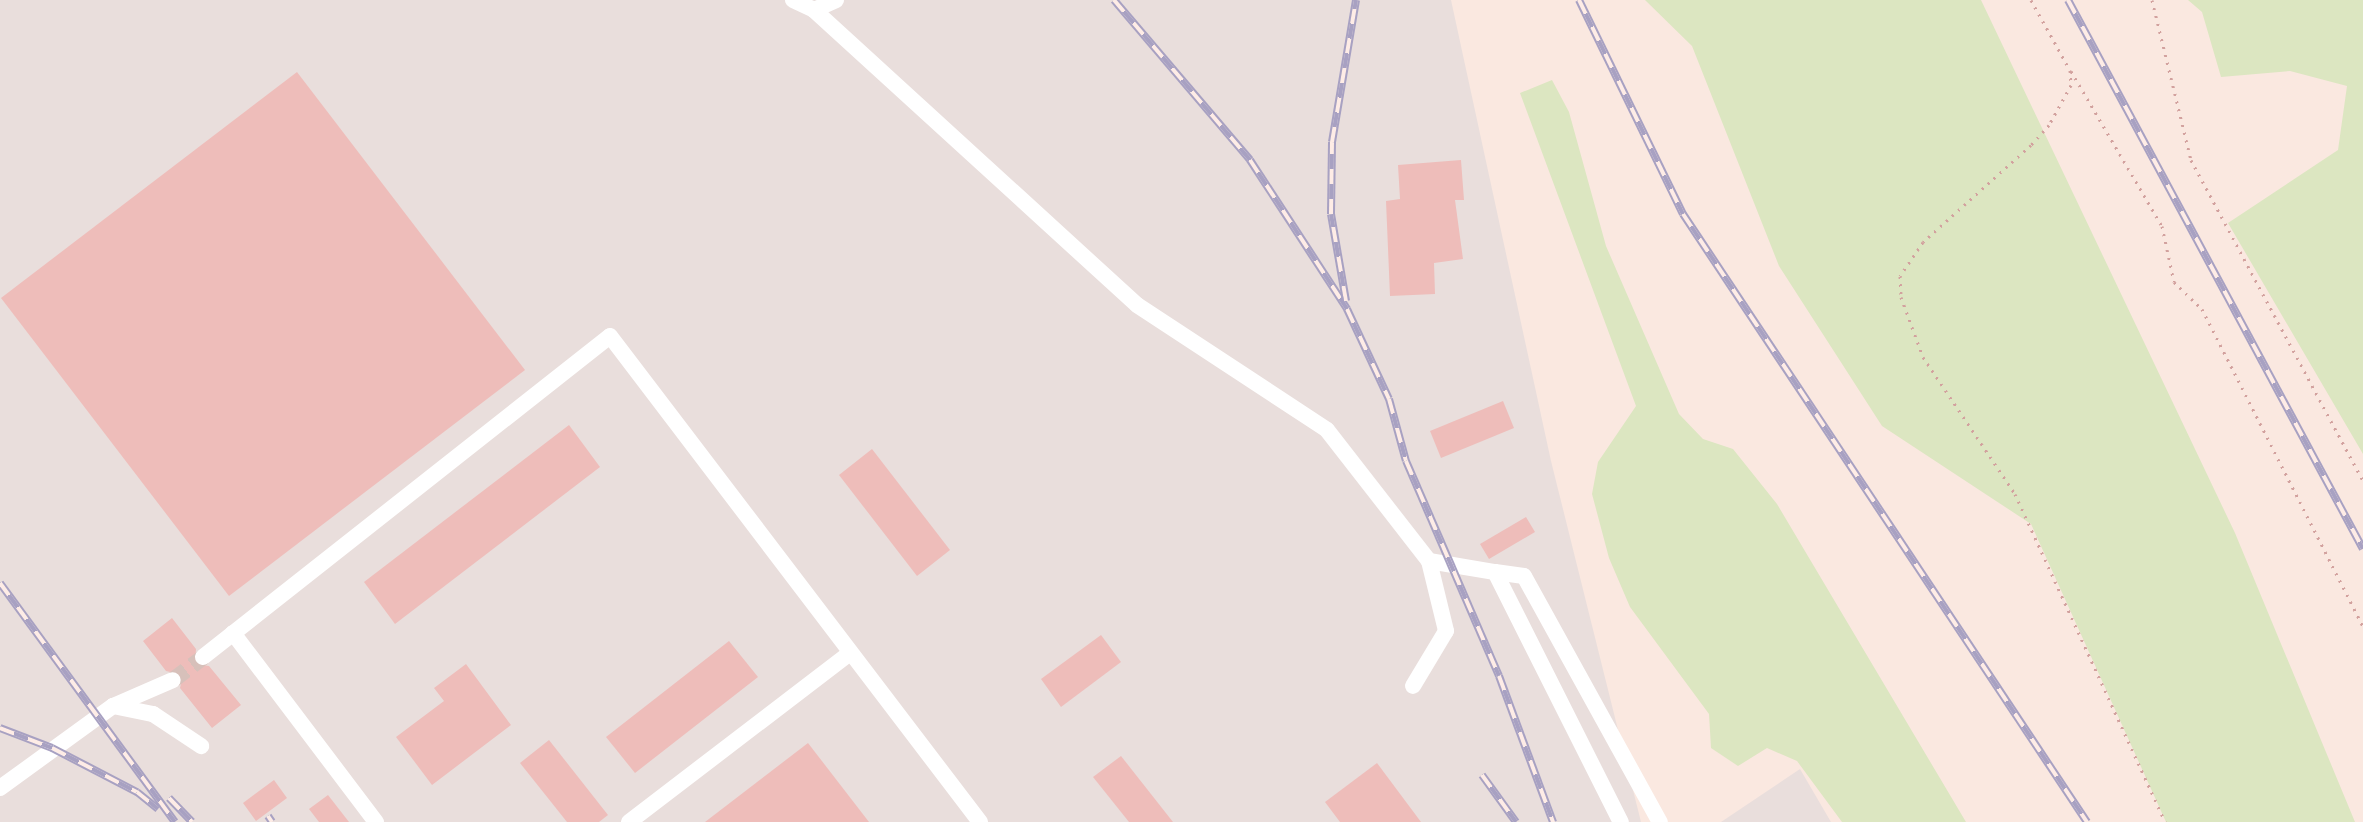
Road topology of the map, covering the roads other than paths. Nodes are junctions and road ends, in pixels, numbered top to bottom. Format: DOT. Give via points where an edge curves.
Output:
graph roads {
  1 [pos="793,0"];
  2 [pos="836,0"];
  3 [pos="814,10"];
  4 [pos="1429,561"];
  5 [pos="1495,572"];
  6 [pos="233,633"];
  7 [pos="850,653"];
  8 [pos="203,657"];
  9 [pos="173,680"];
  10 [pos="1413,686"];
  11 [pos="113,706"];
  12 [pos="201,746"];
  13 [pos="0,788"];
  14 [pos="376,822"];
  15 [pos="629,822"];
  16 [pos="980,822"];
  17 [pos="1621,822"];
  18 [pos="1660,822"];
  1 -- 3 [label="lane"];
  2 -- 3 [label="lane"];
  3 -- 4 [label="lane" via="1137,305 1327,430"];
  4 -- 5 [label="lane"];
  4 -- 10 [label="lane" via="1446,631"];
  5 -- 17 [label="lane"];
  5 -- 18 [label="lane" via="1524,576"];
  6 -- 7 [label="lane" via="610,336"];
  6 -- 8 [label="lane"];
  6 -- 14 [label="lane"];
  7 -- 15 [label="lane"];
  7 -- 16 [label="lane"];
  9 -- 11 [label="lane"];
  11 -- 12 [label="lane" via="153,714"];
  11 -- 13 [label="lane"];
}
